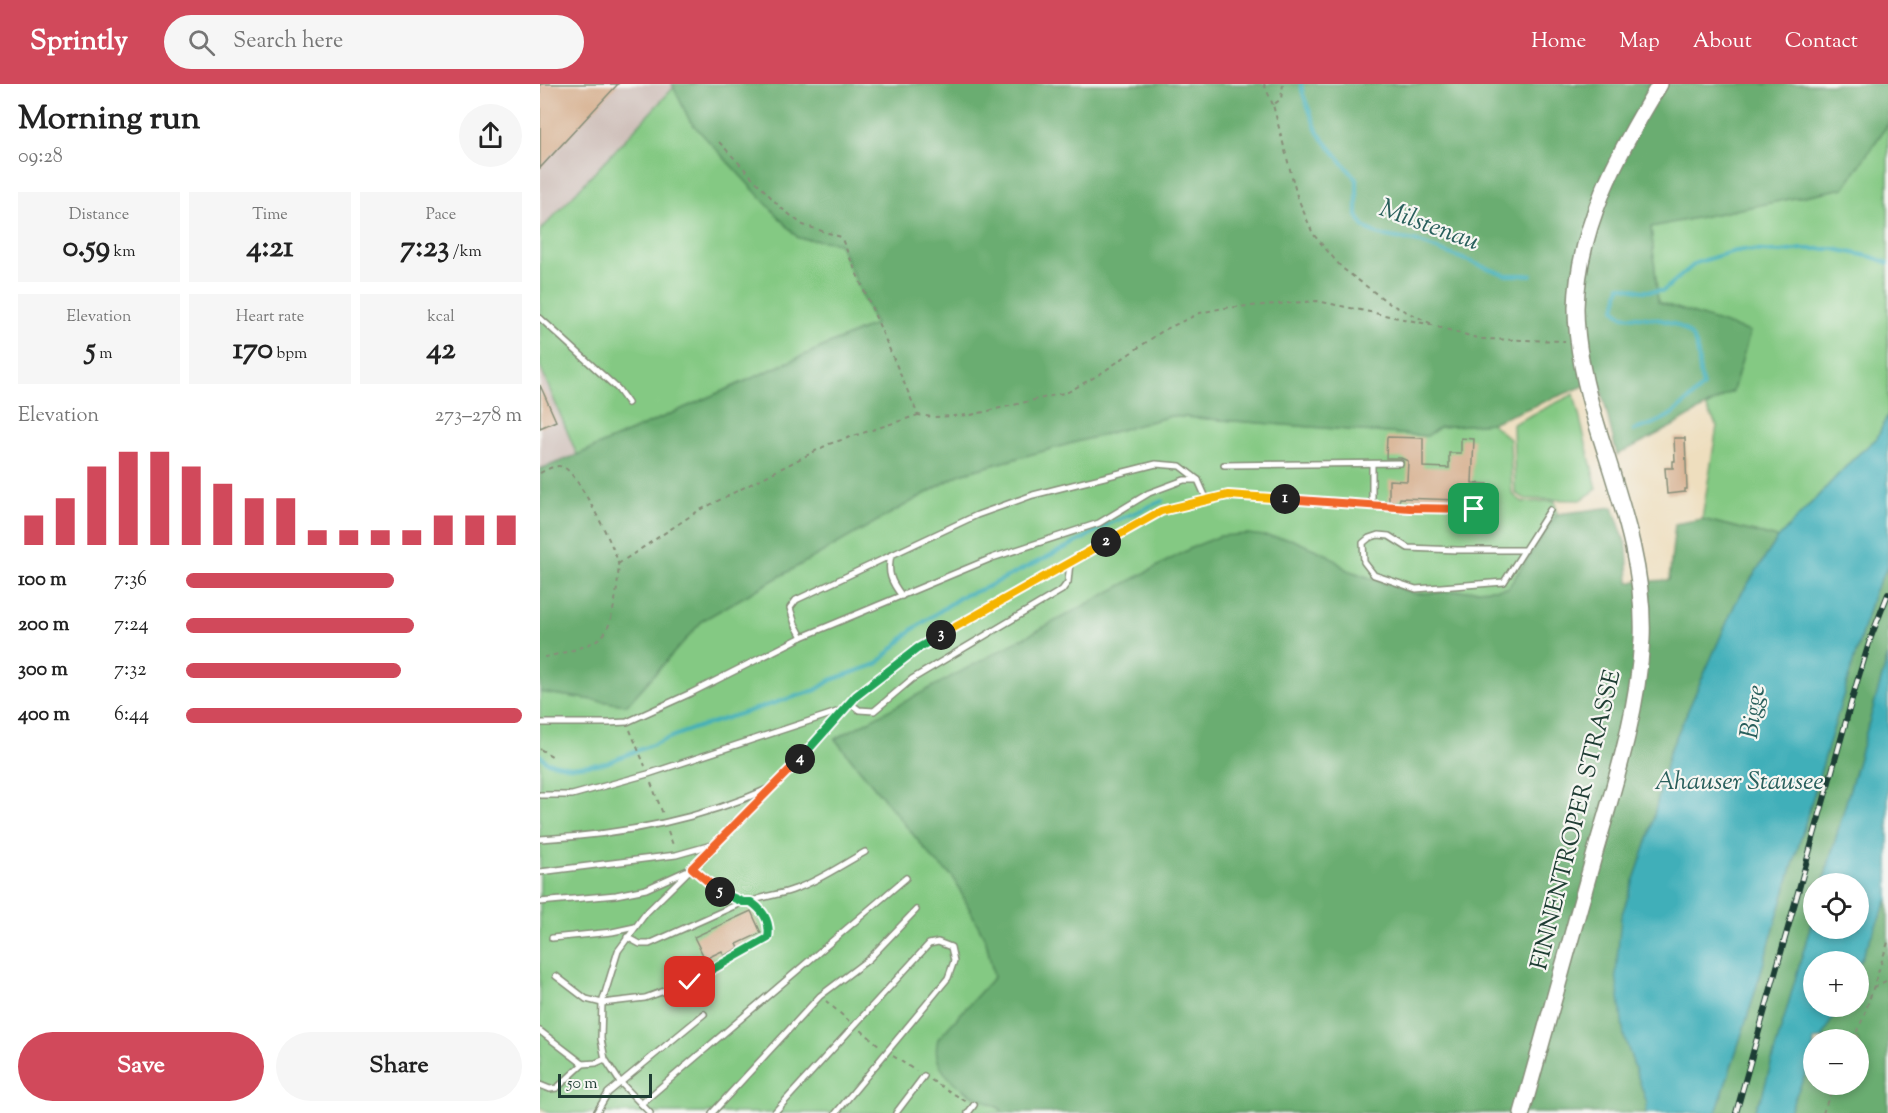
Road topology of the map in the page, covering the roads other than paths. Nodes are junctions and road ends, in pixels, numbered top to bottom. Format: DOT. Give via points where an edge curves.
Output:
graph roads {
  1 [pos="1660,84"];
  2 [pos="540,318"];
  3 [pos="628,403"];
  4 [pos="1401,463"];
  5 [pos="1372,464"];
  6 [pos="1224,465"];
  7 [pos="1198,480"];
  8 [pos="1207,500"];
  9 [pos="1372,505"];
  10 [pos="1474,509"];
  11 [pos="1550,510"];
  12 [pos="1525,550"];
  13 [pos="891,555"];
  14 [pos="1070,562"];
  15 [pos="902,596"];
  16 [pos="802,637"];
  17 [pos="850,703"];
  18 [pos="844,710"];
  19 [pos="540,723"];
  20 [pos="774,786"];
  21 [pos="540,795"];
  22 [pos="540,839"];
  23 [pos="717,844"];
  24 [pos="865,852"];
  25 [pos="692,868"];
  26 [pos="540,872"];
  27 [pos="906,878"];
  28 [pos="540,902"];
  29 [pos="751,902"];
  30 [pos="916,910"];
  31 [pos="635,927"];
  32 [pos="627,937"];
  33 [pos="552,939"];
  34 [pos="556,976"];
  35 [pos="602,1003"];
  36 [pos="704,1014"];
  37 [pos="540,1031"];
  38 [pos="605,1059"];
  39 [pos="583,1064"];
  40 [pos="924,1076"];
  41 [pos="620,1082"];
  42 [pos="540,1085"];
  43 [pos="641,1104"];
  44 [pos="974,1106"];
  45 [pos="596,1113"];
  46 [pos="650,1113"];
  47 [pos="712,1113"];
  48 [pos="774,1113"];
  49 [pos="836,1113"];
  50 [pos="896,1113"];
  51 [pos="968,1113"];
  52 [pos="1522,1113"];
  1 -- 52 [label="main road, FINNENTROPER STRASSE" via="1626,142 1595,212 1578,276 1576,309 1588,393 1633,546 1642,627 1637,687 1611,797"];
  2 -- 3 [label="lane" via="618,388"];
  4 -- 5 [label="lane"];
  5 -- 6 [label="lane"];
  5 -- 9 [label="lane"];
  7 -- 8 [label="lane"];
  7 -- 13 [label="lane" via="1180,466 1156,464 1033,495 977,514"];
  7 -- 15 [label="lane" via="1184,480 1149,493 1099,523 1016,549"];
  8 -- 9 [label="lane" via="1228,495"];
  8 -- 14 [label="lane" via="1161,511"];
  9 -- 10 [label="lane"];
  11 -- 12 [label="lane"];
  12 -- 12 [label="lane" via="1504,582 1416,589 1374,576 1364,562 1362,550 1363,543 1378,535 1408,548"];
  13 -- 15 [label="lane" via="888,568"];
  13 -- 16 [label="lane" via="796,600 790,608"];
  14 -- 17 [label="lane" via="918,648"];
  14 -- 17 [label="lane" via="1068,582 1062,590 912,679 874,711 859,710"];
  15 -- 16 [label="lane"];
  16 -- 19 [label="lane" via="627,722"];
  17 -- 18 [label="lane"];
  18 -- 20 [label="lane"];
  18 -- 21 [label="lane" via="648,774 572,795"];
  20 -- 22 [label="lane" via="734,804 666,823 584,837"];
  20 -- 23 [label="lane"];
  23 -- 25 [label="lane"];
  23 -- 26 [label="lane" via="676,855"];
  24 -- 29 [label="lane" via="797,889"];
  25 -- 28 [label="lane" via="646,889"];
  25 -- 31 [label="lane"];
  27 -- 43 [label="lane"];
  29 -- 32 [label="lane" via="743,902 649,944"];
  29 -- 35 [label="lane" via="768,922 768,938 690,982 645,998"];
  30 -- 47 [label="lane" via="869,959 820,996"];
  31 -- 32 [label="lane"];
  31 -- 33 [label="lane"];
  32 -- 35 [label="lane" via="618,951"];
  34 -- 35 [label="lane" via="586,999"];
  35 -- 38 [label="lane" via="600,1026"];
  36 -- 41 [label="lane"];
  37 -- 39 [label="lane"];
  38 -- 39 [label="lane"];
  38 -- 41 [label="lane"];
  39 -- 42 [label="lane" via="557,1088"];
  40 -- 50 [label="lane"];
  41 -- 43 [label="lane"];
  41 -- 45 [label="lane"];
  43 -- 46 [label="lane"];
  44 -- 51 [label="lane"];
  48 -- 49 [label="lane" via="929,944 951,946 954,961 948,978"];
}
